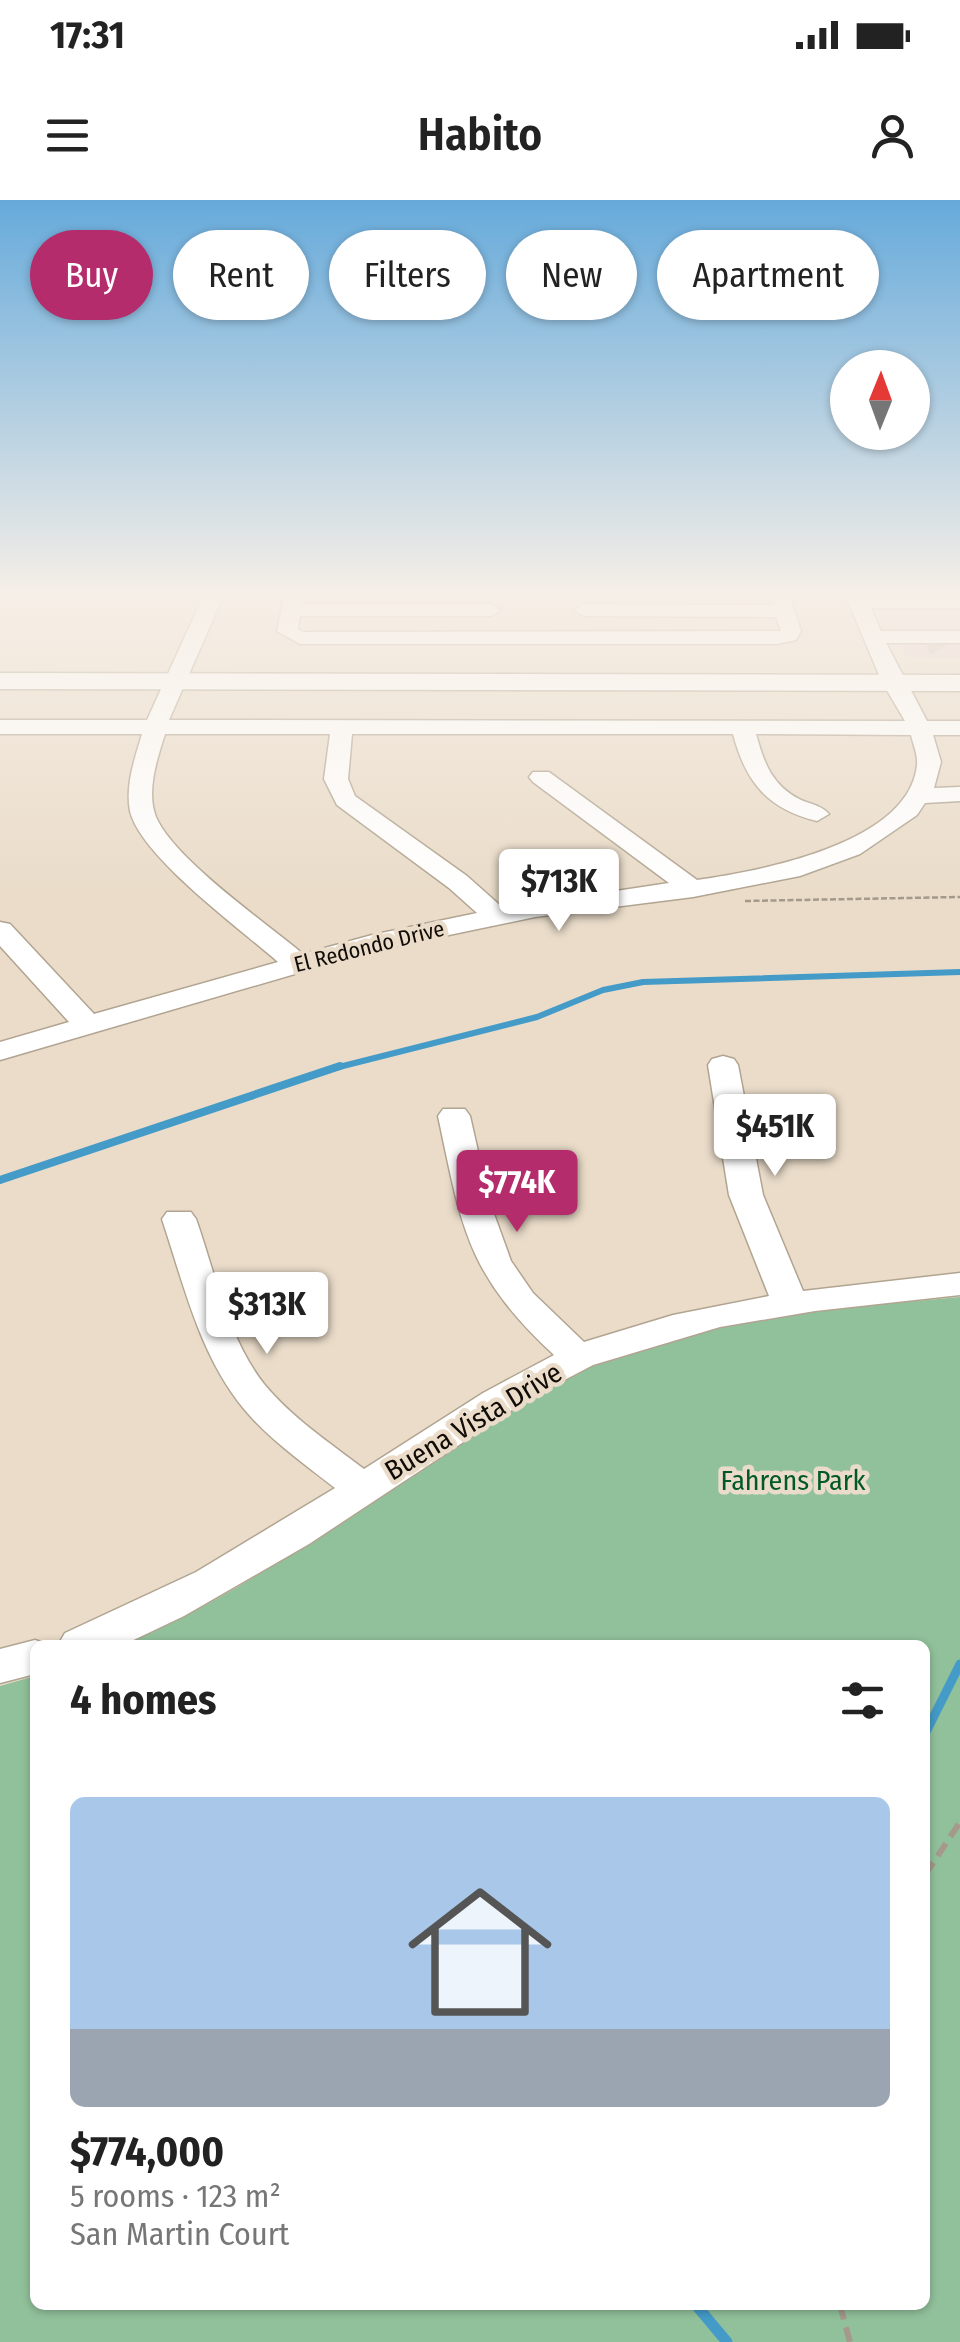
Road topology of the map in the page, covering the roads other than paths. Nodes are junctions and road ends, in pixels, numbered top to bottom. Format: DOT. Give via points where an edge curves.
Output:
graph roads {
  1 [pos="170,692"];
  2 [pos="900,692"];
  3 [pos="158,725"];
  4 [pos="0,726"];
  5 [pos="342,726"];
  6 [pos="743,728"];
  7 [pos="920,728"];
  8 [pos="960,728"];
  9 [pos="541,777"];
  10 [pos="960,794"];
  11 [pos="919,796"];
  12 [pos="818,814"];
  13 [pos="693,889"];
  14 [pos="496,916"];
  15 [pos="0,930"];
  16 [pos="297,964"];
  17 [pos="88,1025"];
  18 [pos="0,1051"];
  19 [pos="723,1065"];
  20 [pos="454,1116"];
  21 [pos="179,1219"];
  22 [pos="960,1284"];
  23 [pos="791,1304"];
  24 [pos="579,1358"];
  25 [pos="363,1489"];
  26 [pos="91,1640"];
  27 [pos="30,1658"];
  28 [pos="0,1666"];
  1 -- 3 [label="street"];
  2 -- 7 [label="street"];
  3 -- 4 [label="street"];
  3 -- 5 [label="street"];
  3 -- 16 [label="street" via="139,798 151,831"];
  5 -- 6 [label="street"];
  5 -- 14 [label="street" via="336,780 346,800"];
  6 -- 7 [label="street"];
  6 -- 12 [label="street" via="764,786"];
  7 -- 8 [label="street"];
  7 -- 11 [label="street" via="929,762"];
  9 -- 13 [label="street"];
  10 -- 11 [label="street"];
  11 -- 13 [label="street, El Redondo Drive" via="892,824 836,856"];
  13 -- 14 [label="street, El Redondo Drive"];
  14 -- 16 [label="street, El Redondo Drive"];
  15 -- 17 [label="street"];
  16 -- 17 [label="street, El Redondo Drive"];
  17 -- 18 [label="street, El Redondo Drive"];
  19 -- 23 [label="street" via="746,1195"];
  20 -- 24 [label="street" via="488,1250 526,1307"];
  21 -- 25 [label="street" via="239,1377 266,1410"];
  22 -- 23 [label="street, Buena Vista Drive"];
  23 -- 24 [label="street, Buena Vista Drive" via="686,1321"];
  24 -- 25 [label="street, Buena Vista Drive"];
  25 -- 26 [label="street, Buena Vista Drive" via="207,1588"];
  27 -- 28 [label="street"];
}
